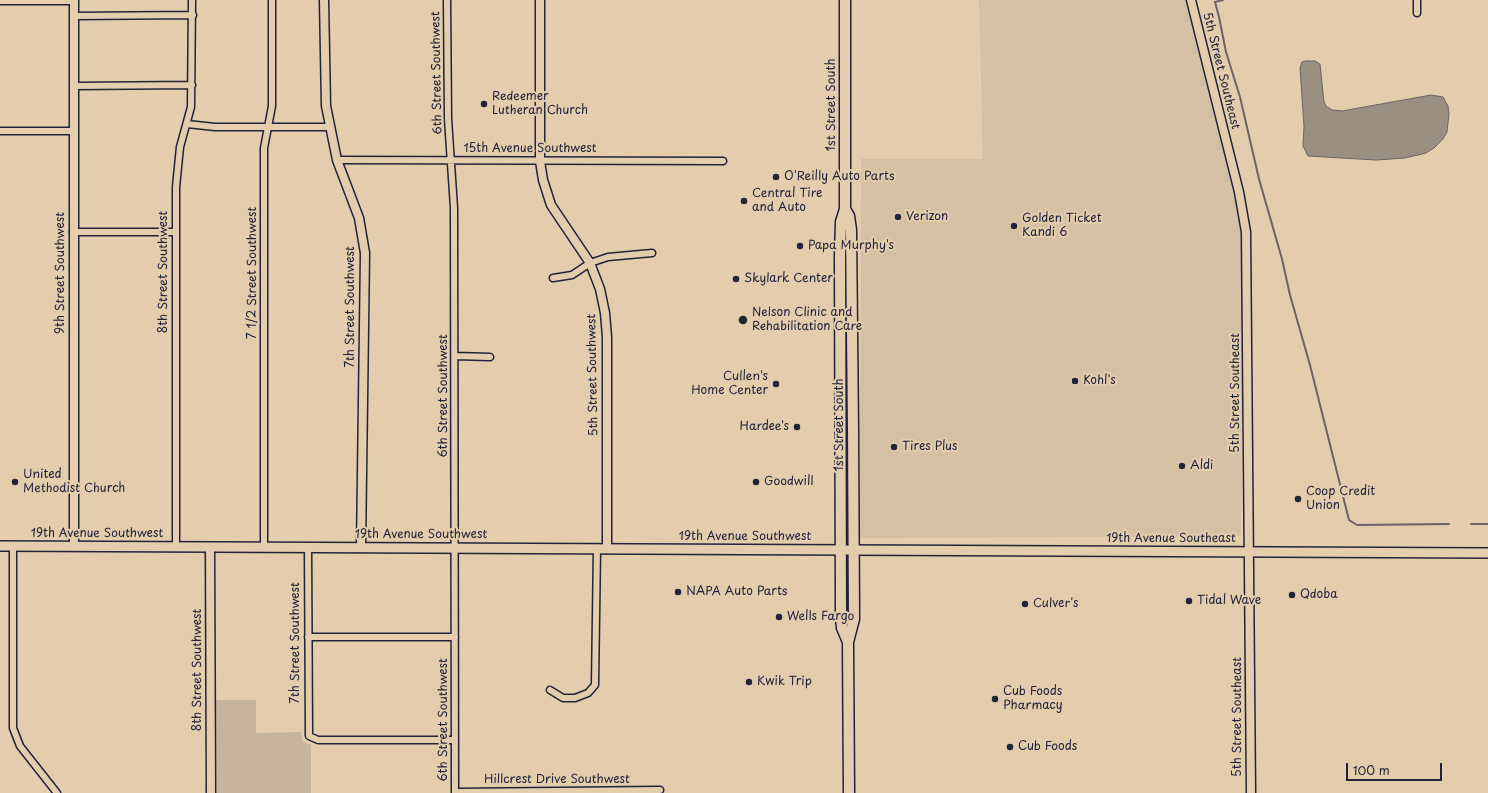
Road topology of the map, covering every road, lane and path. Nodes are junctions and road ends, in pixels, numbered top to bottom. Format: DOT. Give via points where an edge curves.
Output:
graph roads {
  1 [pos="74,0"];
  2 [pos="192,0"];
  3 [pos="272,0"];
  4 [pos="324,0"];
  5 [pos="447,0"];
  6 [pos="540,0"];
  7 [pos="845,0"];
  8 [pos="1191,0"];
  9 [pos="1417,0"];
  10 [pos="0,1"];
  11 [pos="1417,13"];
  12 [pos="193,15"];
  13 [pos="74,16"];
  14 [pos="192,85"];
  15 [pos="74,86"];
  16 [pos="187,124"];
  17 [pos="329,127"];
  18 [pos="268,128"];
  19 [pos="0,131"];
  20 [pos="74,132"];
  21 [pos="337,160"];
  22 [pos="451,160"];
  23 [pos="540,161"];
  24 [pos="723,161"];
  25 [pos="845,209"];
  26 [pos="73,232"];
  27 [pos="176,232"];
  28 [pos="652,253"];
  29 [pos="590,263"];
  30 [pos="553,278"];
  31 [pos="455,356"];
  32 [pos="490,357"];
  33 [pos="0,546"];
  34 [pos="13,546"];
  35 [pos="74,546"];
  36 [pos="176,546"];
  37 [pos="210,546"];
  38 [pos="264,546"];
  39 [pos="308,546"];
  40 [pos="361,547"];
  41 [pos="455,547"];
  42 [pos="597,548"];
  43 [pos="607,548"];
  44 [pos="841,549"];
  45 [pos="854,549"];
  46 [pos="1249,552"];
  47 [pos="1488,553"];
  48 [pos="308,637"];
  49 [pos="455,637"];
  50 [pos="848,642"];
  51 [pos="550,690"];
  52 [pos="455,740"];
  53 [pos="660,790"];
  54 [pos="455,792"];
  55 [pos="572,792"];
  56 [pos="57,793"];
  57 [pos="211,793"];
  58 [pos="849,793"];
  59 [pos="1251,793"];
  1 -- 10 [label="street"];
  1 -- 13 [label="street, 9th Street Southwest"];
  2 -- 12 [label="street, 8th Street Southwest"];
  3 -- 18 [label="street, 7 1/2 Street Southwest" via="272,106"];
  4 -- 17 [label="street, 7th Street Southwest" via="325,100"];
  5 -- 22 [label="street, 6th Street Southwest"];
  6 -- 23 [label="street, 5th Street Southwest"];
  7 -- 25 [label="main road, 1st Street South"];
  8 -- 46 [label="street, 5th Street Southeast" via="1239,192 1246,232"];
  9 -- 11 [label="street"];
  12 -- 13 [label="street"];
  12 -- 14 [label="street, 8th Street Southwest"];
  13 -- 15 [label="street, 9th Street Southwest"];
  14 -- 15 [label="street"];
  14 -- 16 [label="street, 8th Street Southwest"];
  15 -- 20 [label="street, 9th Street Southwest"];
  16 -- 18 [label="street"];
  16 -- 27 [label="street, 8th Street Southwest" via="177,167"];
  17 -- 18 [label="street"];
  17 -- 21 [label="street, 7th Street Southwest"];
  18 -- 38 [label="street, 7 1/2 Street Southwest" via="264,148"];
  19 -- 20 [label="street"];
  20 -- 26 [label="street, 9th Street Southwest"];
  21 -- 22 [label="street, 15th Avenue Southwest"];
  21 -- 40 [label="street, 7th Street Southwest" via="359,218 365,253"];
  22 -- 23 [label="street, 15th Avenue Southwest"];
  22 -- 31 [label="street, 6th Street Southwest" via="454,208"];
  23 -- 24 [label="street, 15th Avenue Southwest"];
  23 -- 29 [label="street, 5th Street Southwest" via="551,205"];
  25 -- 44 [label="main road, 1st Street South" via="841,222 840,246"];
  25 -- 45 [label="main road, 1st Street South" via="851,230"];
  26 -- 27 [label="street"];
  26 -- 35 [label="street, 9th Street Southwest"];
  27 -- 36 [label="street, 8th Street Southwest"];
  28 -- 29 [label="street" via="617,255"];
  29 -- 30 [label="street" via="572,275"];
  29 -- 43 [label="street, 5th Street Southwest" via="600,289 606,322"];
  31 -- 32 [label="street"];
  31 -- 41 [label="street, 6th Street Southwest"];
  33 -- 34 [label="main road, 19th Avenue Southwest"];
  34 -- 35 [label="main road, 19th Avenue Southwest"];
  34 -- 56 [label="street" via="13,728 20,746"];
  35 -- 36 [label="main road, 19th Avenue Southwest"];
  36 -- 37 [label="main road, 19th Avenue Southwest"];
  37 -- 38 [label="main road, 19th Avenue Southwest"];
  37 -- 57 [label="street, 8th Street Southwest"];
  38 -- 39 [label="main road, 19th Avenue Southwest"];
  39 -- 40 [label="main road, 19th Avenue Southwest"];
  39 -- 48 [label="street, 7th Street Southwest"];
  40 -- 41 [label="main road, 19th Avenue Southwest"];
  41 -- 42 [label="main road, 19th Avenue Southwest"];
  41 -- 49 [label="street, 6th Street Southwest"];
  42 -- 43 [label="main road, 19th Avenue Southwest"];
  42 -- 51 [label="street" via="595,685 588,693 575,698 563,698"];
  43 -- 44 [label="main road, 19th Avenue Southwest"];
  44 -- 45 [label="main road, 19th Avenue Southwest"];
  44 -- 50 [label="main road, 1st Street South" via="841,618"];
  45 -- 46 [label="main road, 19th Avenue Southeast"];
  45 -- 50 [label="main road, 1st Street South" via="854,619"];
  46 -- 47 [label="main road, 19th Avenue Southeast"];
  46 -- 59 [label="street, 5th Street Southeast"];
  48 -- 49 [label="street"];
  48 -- 52 [label="street, 7th Street Southwest" via="310,738"];
  49 -- 52 [label="street, 6th Street Southwest"];
  50 -- 58 [label="main road, 1st Street South"];
  52 -- 54 [label="street, 6th Street Southwest"];
  53 -- 55 [label="street, Hillcrest Drive Southwest"];
  54 -- 55 [label="street, Hillcrest Drive Southwest"];
}
